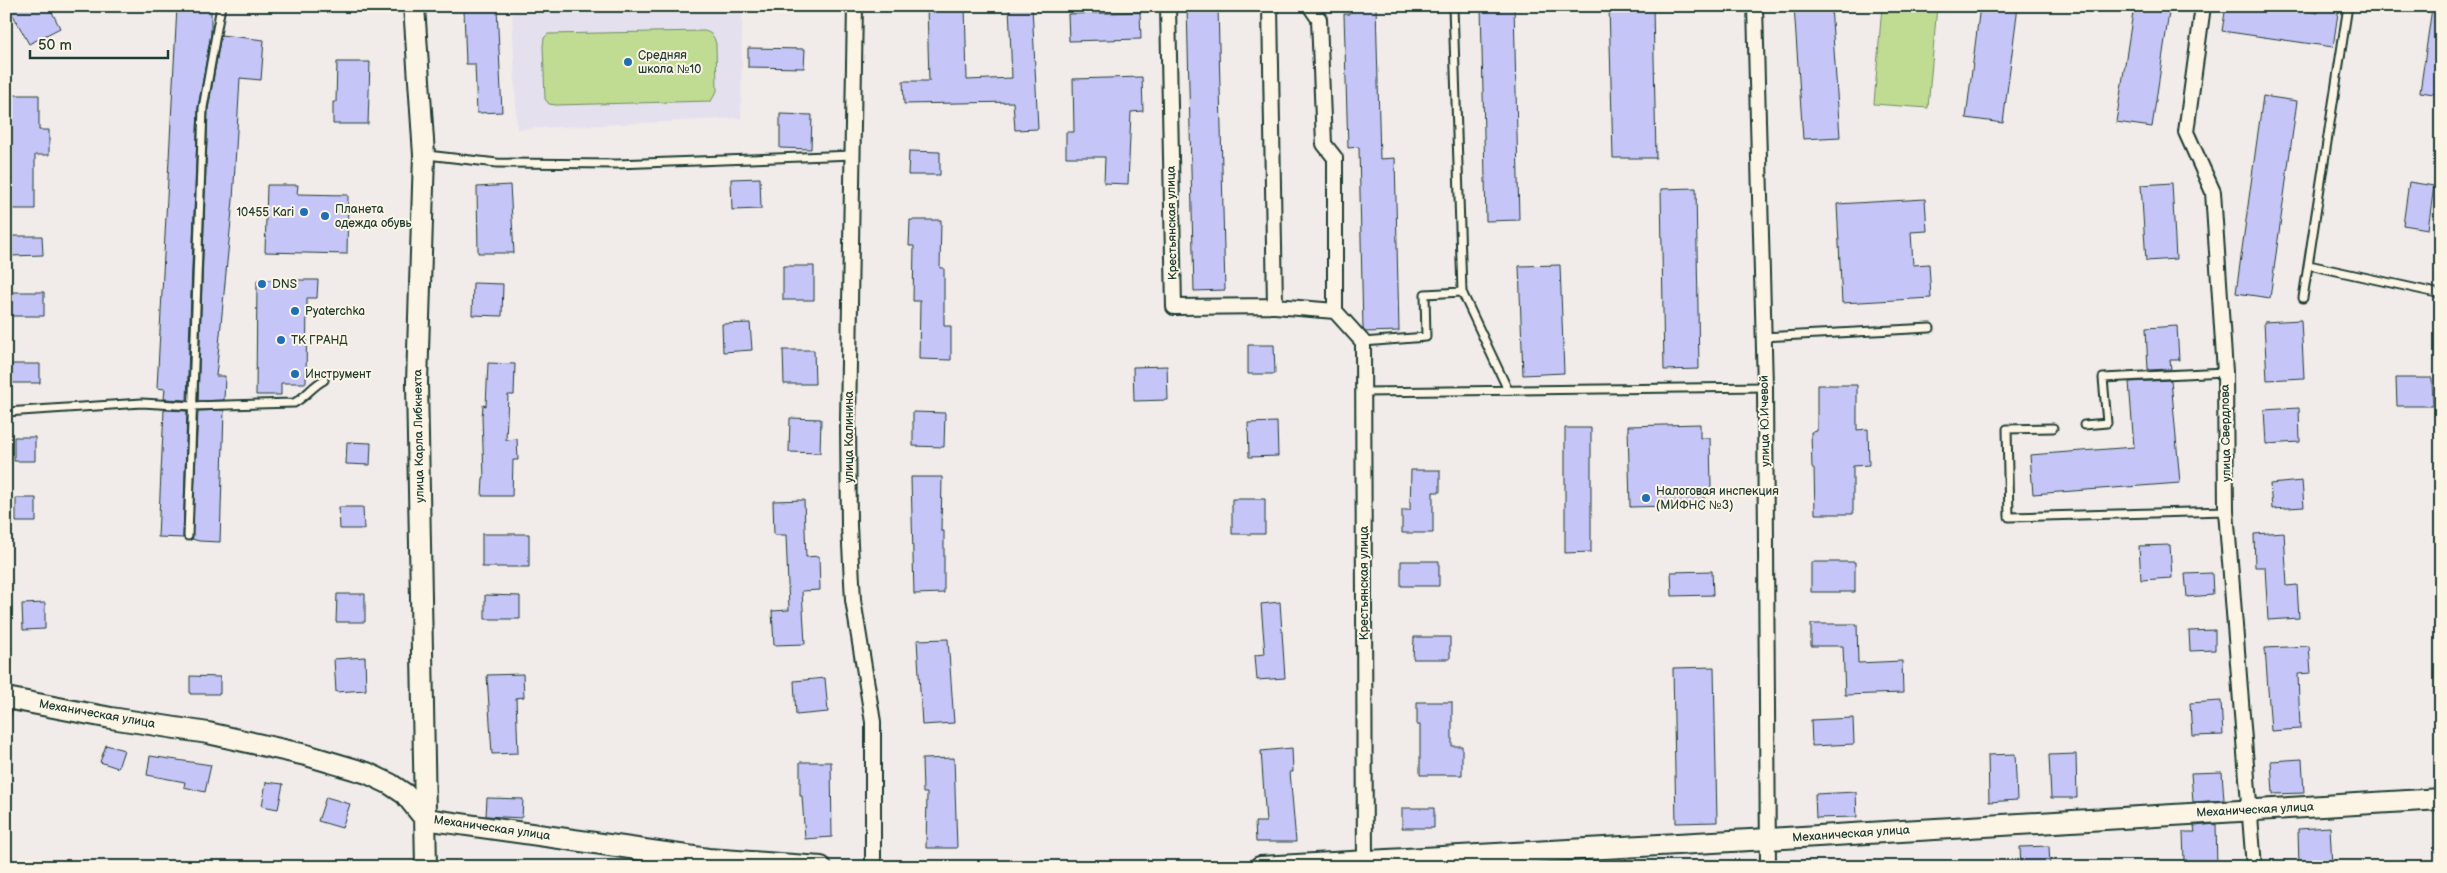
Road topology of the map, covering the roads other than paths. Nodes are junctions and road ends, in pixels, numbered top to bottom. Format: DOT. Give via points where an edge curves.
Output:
graph roads {
  1 [pos="221,6"];
  2 [pos="414,6"];
  3 [pos="855,6"];
  4 [pos="1168,6"];
  5 [pos="1270,6"];
  6 [pos="1310,6"];
  7 [pos="1453,6"];
  8 [pos="1755,6"];
  9 [pos="2203,6"];
  10 [pos="2348,6"];
  11 [pos="424,155"];
  12 [pos="853,155"];
  13 [pos="2309,265"];
  14 [pos="1462,292"];
  15 [pos="2441,294"];
  16 [pos="2303,298"];
  17 [pos="1275,306"];
  18 [pos="1335,311"];
  19 [pos="1930,328"];
  20 [pos="1763,336"];
  21 [pos="1363,342"];
  22 [pos="2225,372"];
  23 [pos="324,380"];
  24 [pos="1764,388"];
  25 [pos="1508,390"];
  26 [pos="1363,392"];
  27 [pos="192,406"];
  28 [pos="6,412"];
  29 [pos="2084,425"];
  30 [pos="2053,428"];
  31 [pos="2226,511"];
  32 [pos="188,536"];
  33 [pos="7,704"];
  34 [pos="2441,798"];
  35 [pos="2251,810"];
  36 [pos="425,819"];
  37 [pos="1768,840"];
  38 [pos="1365,864"];
  39 [pos="426,867"];
  40 [pos="821,867"];
  41 [pos="873,867"];
  42 [pos="1260,867"];
  43 [pos="1768,867"];
  44 [pos="2254,867"];
  1 -- 27 [label="lane" via="204,108"];
  2 -- 11 [label="street, улица Карла Либкнехта"];
  3 -- 12 [label="street, улица Калинина"];
  4 -- 17 [label="street, Крестьянская улица" via="1174,307"];
  5 -- 17 [label="street"];
  6 -- 18 [label="street" via="1319,19 1324,144 1335,158"];
  7 -- 14 [label="lane"];
  8 -- 20 [label="street, улица Ю.Ичевой"];
  9 -- 22 [label="street, улица Свердлова" via="2186,132 2213,192"];
  10 -- 13 [label="lane"];
  11 -- 12 [label="lane" via="497,162 607,164"];
  11 -- 36 [label="street, улица Карла Либкнехта" via="417,382"];
  12 -- 41 [label="street, улица Калинина" via="848,422 850,526 853,600 873,722"];
  13 -- 15 [label="lane"];
  13 -- 16 [label="lane"];
  14 -- 21 [label="lane" via="1425,294 1426,337"];
  14 -- 25 [label="lane"];
  17 -- 18 [label="street, Крестьянская улица"];
  18 -- 21 [label="street"];
  19 -- 20 [label="lane"];
  20 -- 24 [label="street, улица Ю.Ичевой"];
  21 -- 26 [label="street, Крестьянская улица"];
  22 -- 29 [label="lane" via="2103,378 2107,423"];
  22 -- 31 [label="street, улица Свердлова"];
  23 -- 27 [label="lane" via="294,403"];
  24 -- 25 [label="lane"];
  24 -- 37 [label="street, улица Ю.Ичевой"];
  25 -- 26 [label="lane"];
  26 -- 38 [label="street, Крестьянская улица"];
  27 -- 28 [label="lane" via="142,403"];
  27 -- 32 [label="lane"];
  30 -- 31 [label="lane" via="2006,429 2009,517"];
  31 -- 35 [label="street, улица Свердлова"];
  33 -- 36 [label="street, Механическая улица" via="208,733 306,755 358,770 398,789"];
  34 -- 35 [label="street, Механическая улица"];
  35 -- 37 [label="street, Механическая улица"];
  35 -- 44 [label="street, улица Свердлова"];
  36 -- 39 [label="street, улица Карла Либкнехта"];
  36 -- 40 [label="street, Механическая улица" via="708,858"];
  37 -- 38 [label="street, Механическая улица"];
  37 -- 43 [label="street, улица Ю.Ичевой"];
  38 -- 42 [label="street, Механическая улица"];
}
